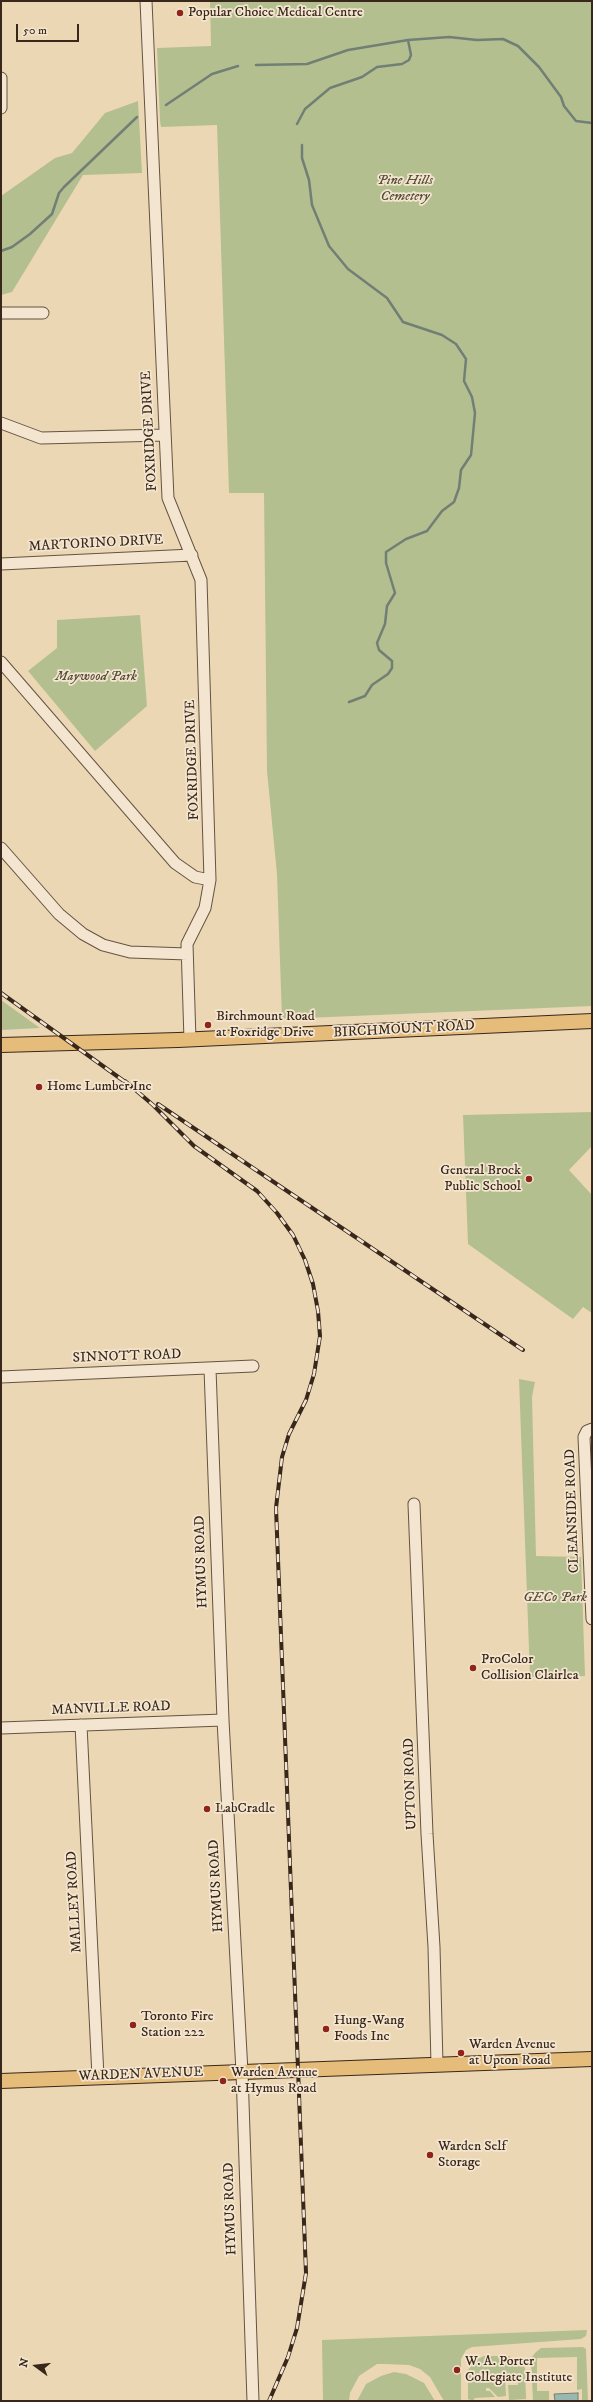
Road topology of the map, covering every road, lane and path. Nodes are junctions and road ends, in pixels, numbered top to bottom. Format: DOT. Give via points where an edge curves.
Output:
graph roads {
  1 [pos="146,1"];
  2 [pos="1,78"];
  3 [pos="1,108"];
  4 [pos="1,313"];
  5 [pos="44,313"];
  6 [pos="1,423"];
  7 [pos="165,435"];
  8 [pos="192,555"];
  9 [pos="1,564"];
  10 [pos="1,662"];
  11 [pos="1,848"];
  12 [pos="210,880"];
  13 [pos="187,954"];
  14 [pos="592,1021"];
  15 [pos="190,1040"];
  16 [pos="1,1045"];
  17 [pos="253,1366"];
  18 [pos="210,1369"];
  19 [pos="1,1377"];
  20 [pos="592,1429"];
  21 [pos="414,1504"];
  22 [pos="591,1547"];
  23 [pos="592,1619"];
  24 [pos="223,1720"];
  25 [pos="81,1725"];
  26 [pos="1,1728"];
  27 [pos="592,2059"];
  28 [pos="437,2064"];
  29 [pos="242,2072"];
  30 [pos="98,2077"];
  31 [pos="1,2081"];
  32 [pos="253,2401"];
  1 -- 7 [label="street, FOXRIDGE DRIVE"];
  2 -- 3 [label="street"];
  4 -- 5 [label="street"];
  6 -- 7 [label="street" via="41,438"];
  7 -- 8 [label="street, FOXRIDGE DRIVE" via="168,498"];
  8 -- 9 [label="street, MARTORINO DRIVE"];
  8 -- 12 [label="street, FOXRIDGE DRIVE" via="201,580"];
  10 -- 12 [label="street" via="175,863 195,877"];
  11 -- 13 [label="street" via="58,914 83,934 103,945 130,952"];
  12 -- 13 [label="street, FOXRIDGE DRIVE" via="205,908 187,944"];
  13 -- 15 [label="street, FOXRIDGE DRIVE"];
  14 -- 15 [label="main road, BIRCHMOUNT ROAD"];
  15 -- 16 [label="main road, BIRCHMOUNT ROAD"];
  17 -- 18 [label="street, SINNOTT ROAD"];
  18 -- 19 [label="street, SINNOTT ROAD"];
  18 -- 24 [label="street, HYMUS ROAD"];
  20 -- 22 [label="street, CLEANSIDE ROAD" via="587,1431 584,1437"];
  21 -- 28 [label="street, UPTON ROAD"];
  22 -- 23 [label="street, CLEANSIDE ROAD"];
  24 -- 25 [label="street, MANVILLE ROAD"];
  24 -- 29 [label="street, HYMUS ROAD"];
  25 -- 26 [label="street, MANVILLE ROAD"];
  25 -- 30 [label="street, MALLEY ROAD"];
  27 -- 28 [label="main road, WARDEN AVENUE"];
  28 -- 29 [label="main road, WARDEN AVENUE"];
  29 -- 30 [label="main road, WARDEN AVENUE"];
  29 -- 32 [label="street, HYMUS ROAD"];
  30 -- 31 [label="main road, WARDEN AVENUE"];
}
